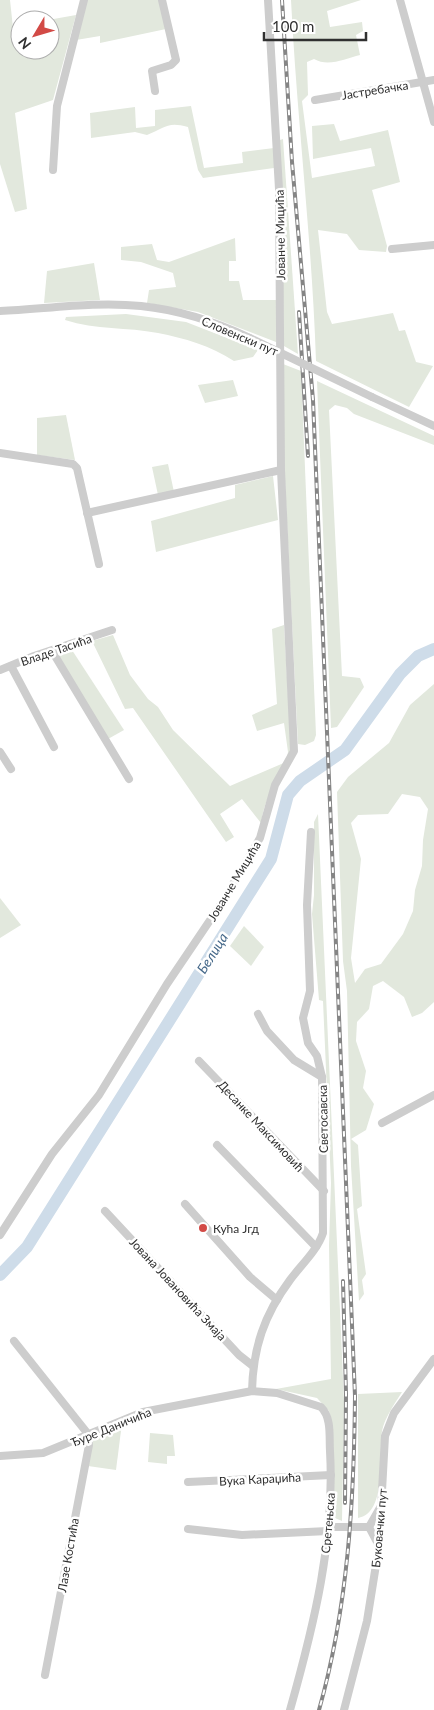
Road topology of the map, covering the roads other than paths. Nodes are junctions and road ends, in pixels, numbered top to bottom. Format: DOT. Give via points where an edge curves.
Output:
graph roads {
  1 [pos="84,0"];
  2 [pos="162,0"];
  3 [pos="268,0"];
  4 [pos="400,0"];
  5 [pos="434,80"];
  6 [pos="424,82"];
  7 [pos="155,91"];
  8 [pos="315,100"];
  9 [pos="434,122"];
  10 [pos="53,170"];
  11 [pos="434,245"];
  12 [pos="392,249"];
  13 [pos="0,311"];
  14 [pos="434,426"];
  15 [pos="0,453"];
  16 [pos="281,470"];
  17 [pos="87,513"];
  18 [pos="99,564"];
  19 [pos="112,630"];
  20 [pos="52,651"];
  21 [pos="11,666"];
  22 [pos="0,670"];
  23 [pos="54,747"];
  24 [pos="0,752"];
  25 [pos="11,769"];
  26 [pos="129,779"];
  27 [pos="311,832"];
  28 [pos="258,1014"];
  29 [pos="199,1061"];
  30 [pos="322,1076"];
  31 [pos="434,1095"];
  32 [pos="382,1123"];
  33 [pos="217,1145"];
  34 [pos="324,1190"];
  35 [pos="185,1204"];
  36 [pos="106,1211"];
  37 [pos="0,1236"];
  38 [pos="316,1247"];
  39 [pos="277,1300"];
  40 [pos="14,1341"];
  41 [pos="434,1358"];
  42 [pos="253,1366"];
  43 [pos="252,1391"];
  44 [pos="88,1434"];
  45 [pos="0,1456"];
  46 [pos="331,1475"];
  47 [pos="188,1482"];
  48 [pos="382,1504"];
  49 [pos="369,1527"];
  50 [pos="188,1529"];
  51 [pos="329,1529"];
  52 [pos="379,1546"];
  53 [pos="45,1675"];
  54 [pos="290,1710"];
  55 [pos="344,1710"];
  1 -- 10 [label="street" via="57,106"];
  2 -- 7 [label="street" via="176,60 171,66 152,71"];
  3 -- 16 [label="street, Јованче Мицића" via="279,189"];
  4 -- 6 [label="street"];
  5 -- 6 [label="street, Јастребачка"];
  6 -- 8 [label="street, Јастребачка"];
  6 -- 9 [label="street"];
  11 -- 12 [label="street"];
  13 -- 14 [label="street, Словенски пут, bridge" via="139,306 212,322"];
  15 -- 17 [label="street" via="73,464 77,468"];
  16 -- 17 [label="street"];
  16 -- 37 [label="street, Јованче Мицића" via="292,757 275,785 260,838 224,901 167,984 99,1095 52,1154"];
  17 -- 18 [label="street"];
  19 -- 20 [label="street, Владе Тасића"];
  20 -- 21 [label="street, Владе Тасића"];
  20 -- 26 [label="street"];
  21 -- 22 [label="street, Владе Тасића"];
  21 -- 23 [label="street"];
  24 -- 25 [label="street"];
  27 -- 30 [label="street, Светосавска" via="307,905 310,991 303,1018 308,1043 317,1056"];
  28 -- 30 [label="street" via="267,1031 294,1060"];
  29 -- 34 [label="street, Десанке Максимовић"];
  30 -- 34 [label="street, Светосавска"];
  31 -- 32 [label="street"];
  33 -- 38 [label="street"];
  34 -- 38 [label="street, Светосавска" via="323,1233"];
  35 -- 39 [label="street" via="250,1277"];
  36 -- 42 [label="street, Јована Јовановића Змаја" via="239,1355"];
  38 -- 39 [label="street, Светосавска"];
  39 -- 42 [label="street, Светосавска" via="261,1332"];
  40 -- 44 [label="street"];
  41 -- 48 [label="street, Буковачки пут" via="388,1424"];
  42 -- 43 [label="street, Светосавска"];
  43 -- 44 [label="street, Ђуре Даничића" via="143,1412"];
  43 -- 46 [label="street, Сретењска" via="276,1392 322,1407 329,1423"];
  44 -- 45 [label="street, Ђуре Даничића" via="44,1453"];
  44 -- 53 [label="street, Лазе Костића" via="89,1445"];
  46 -- 47 [label="street, Вука Караџића"];
  46 -- 51 [label="street, Сретењска"];
  48 -- 49 [label="street"];
  48 -- 52 [label="street, Буковачки пут"];
  49 -- 51 [label="street"];
  49 -- 52 [label="street"];
  50 -- 51 [label="street" via="242,1535"];
  51 -- 54 [label="street, Сретењска" via="312,1632"];
  52 -- 55 [label="street, Буковачки пут" via="367,1621"];
}
